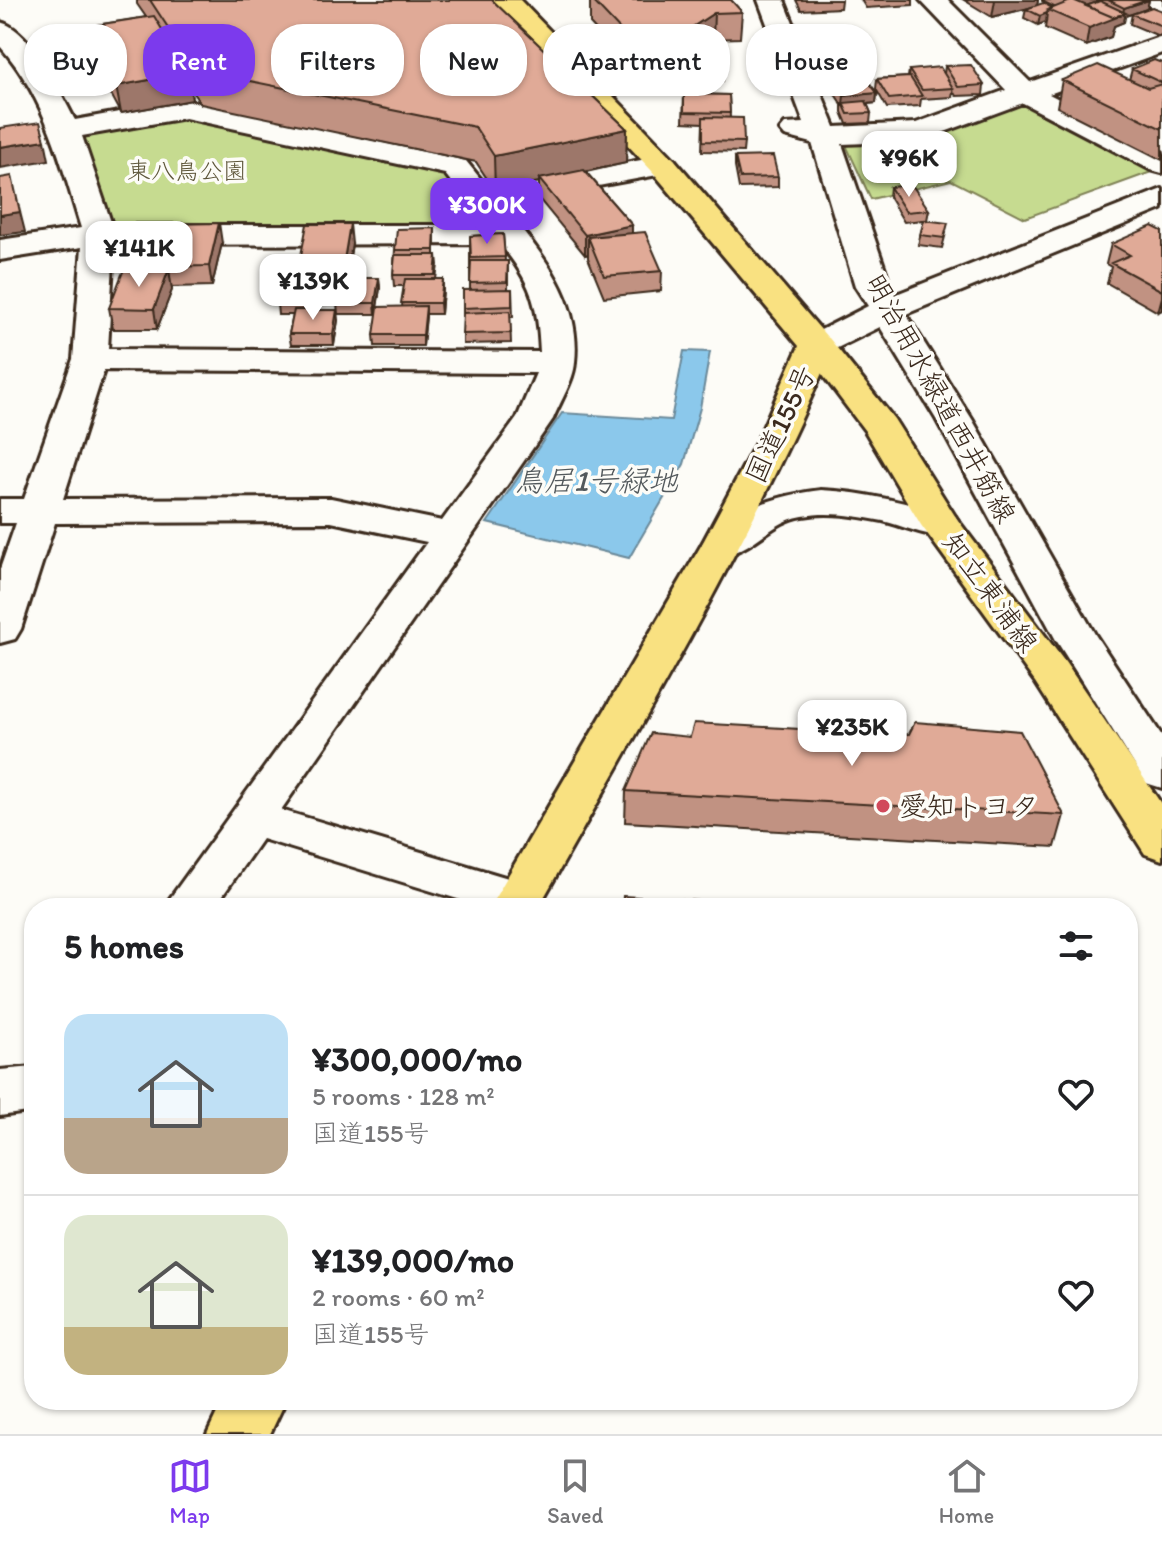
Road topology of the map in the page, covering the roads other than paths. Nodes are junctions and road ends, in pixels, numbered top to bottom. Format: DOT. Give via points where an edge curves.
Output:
graph roads {
  1 [pos="505,0"];
  2 [pos="751,0"];
  3 [pos="771,0"];
  4 [pos="933,0"];
  5 [pos="1156,0"];
  6 [pos="1162,3"];
  7 [pos="0,30"];
  8 [pos="1162,44"];
  9 [pos="1073,75"];
  10 [pos="1025,93"];
  11 [pos="1112,94"];
  12 [pos="794,118"];
  13 [pos="66,130"];
  14 [pos="1162,164"];
  15 [pos="663,165"];
  16 [pos="601,176"];
  17 [pos="1162,198"];
  18 [pos="481,199"];
  19 [pos="620,204"];
  20 [pos="508,234"];
  21 [pos="99,235"];
  22 [pos="0,250"];
  23 [pos="889,309"];
  24 [pos="817,345"];
  25 [pos="90,359"];
  26 [pos="558,363"];
  27 [pos="0,511"];
  28 [pos="42,511"];
  29 [pos="941,525"];
  30 [pos="450,535"];
  31 [pos="722,544"];
  32 [pos="0,629"];
  33 [pos="1162,772"];
  34 [pos="250,818"];
  35 [pos="1162,842"];
  36 [pos="194,898"];
  37 [pos="497,898"];
  38 [pos="519,898"];
  39 [pos="24,1090"];
  40 [pos="0,1093"];
  41 [pos="250,1410"];
  42 [pos="238,1434"];
  1 -- 15 [label="main road, 国道155号"];
  2 -- 12 [label="street"];
  3 -- 12 [label="street, 明治用水緑道西井筋線"];
  4 -- 10 [label="street"];
  5 -- 6 [label="street"];
  7 -- 13 [label="street" via="34,68"];
  8 -- 9 [label="street"];
  9 -- 10 [label="street"];
  9 -- 11 [label="street"];
  10 -- 12 [label="street" via="920,132"];
  10 -- 14 [label="street"];
  12 -- 23 [label="street, 明治用水緑道西井筋線" via="840,178 872,286"];
  13 -- 18 [label="street" via="185,109 455,167"];
  13 -- 21 [label="street"];
  15 -- 16 [label="street"];
  15 -- 24 [label="main road, 国道155号"];
  16 -- 18 [label="street"];
  16 -- 19 [label="street"];
  17 -- 23 [label="street"];
  18 -- 20 [label="street"];
  20 -- 21 [label="street"];
  20 -- 26 [label="street" via="543,282 555,312"];
  21 -- 22 [label="street"];
  21 -- 25 [label="street"];
  23 -- 24 [label="street"];
  23 -- 33 [label="street, 明治用水緑道西井筋線" via="1077,640"];
  24 -- 29 [label="main road, 知立東浦線" via="881,427"];
  24 -- 31 [label="main road, 国道155号"];
  25 -- 26 [label="street"];
  25 -- 28 [label="street"];
  26 -- 30 [label="street" via="535,419"];
  27 -- 28 [label="street"];
  28 -- 30 [label="street" via="331,510"];
  28 -- 32 [label="street"];
  29 -- 31 [label="street" via="865,506 823,503 781,509"];
  29 -- 35 [label="main road, 知立東浦線" via="1050,672"];
  30 -- 34 [label="street"];
  31 -- 38 [label="main road, 国道155号"];
  34 -- 36 [label="street"];
  34 -- 37 [label="street"];
  39 -- 40 [label="street"];
  41 -- 42 [label="main road"];
}
